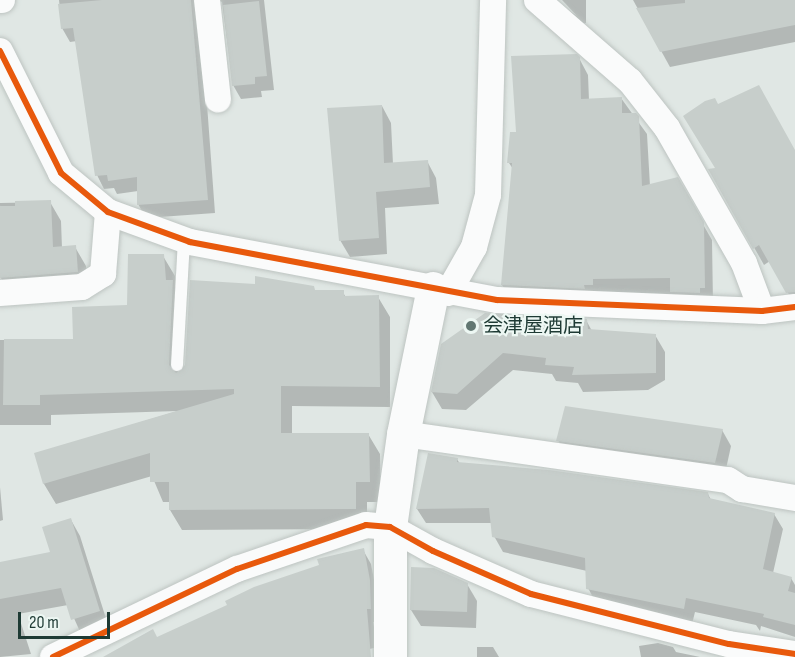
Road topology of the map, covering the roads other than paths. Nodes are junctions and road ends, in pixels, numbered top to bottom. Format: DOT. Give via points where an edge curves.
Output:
graph roads {
  1 [pos="207,0"];
  2 [pos="494,0"];
  3 [pos="537,0"];
  4 [pos="0,51"];
  5 [pos="218,99"];
  6 [pos="108,212"];
  7 [pos="184,240"];
  8 [pos="441,291"];
  9 [pos="0,293"];
  10 [pos="795,307"];
  11 [pos="762,311"];
  12 [pos="177,365"];
  13 [pos="404,434"];
  14 [pos="795,498"];
  15 [pos="390,527"];
  16 [pos="795,654"];
  17 [pos="53,657"];
  18 [pos="390,657"];
  1 -- 5 [label="street"];
  2 -- 8 [label="street" via="488,195 474,247"];
  3 -- 11 [label="street" via="630,81 667,128 744,263"];
  4 -- 6 [label="street" via="61,172"];
  6 -- 7 [label="street"];
  6 -- 9 [label="street" via="103,274 82,287"];
  7 -- 8 [label="street" via="390,277"];
  7 -- 12 [label="lane"];
  8 -- 11 [label="street" via="607,307"];
  8 -- 13 [label="street"];
  10 -- 11 [label="street"];
  13 -- 14 [label="street" via="728,480 742,489"];
  13 -- 15 [label="street"];
  15 -- 16 [label="street" via="433,551 531,594 729,644"];
  15 -- 17 [label="street" via="366,525 237,568"];
  15 -- 18 [label="street"];
}
